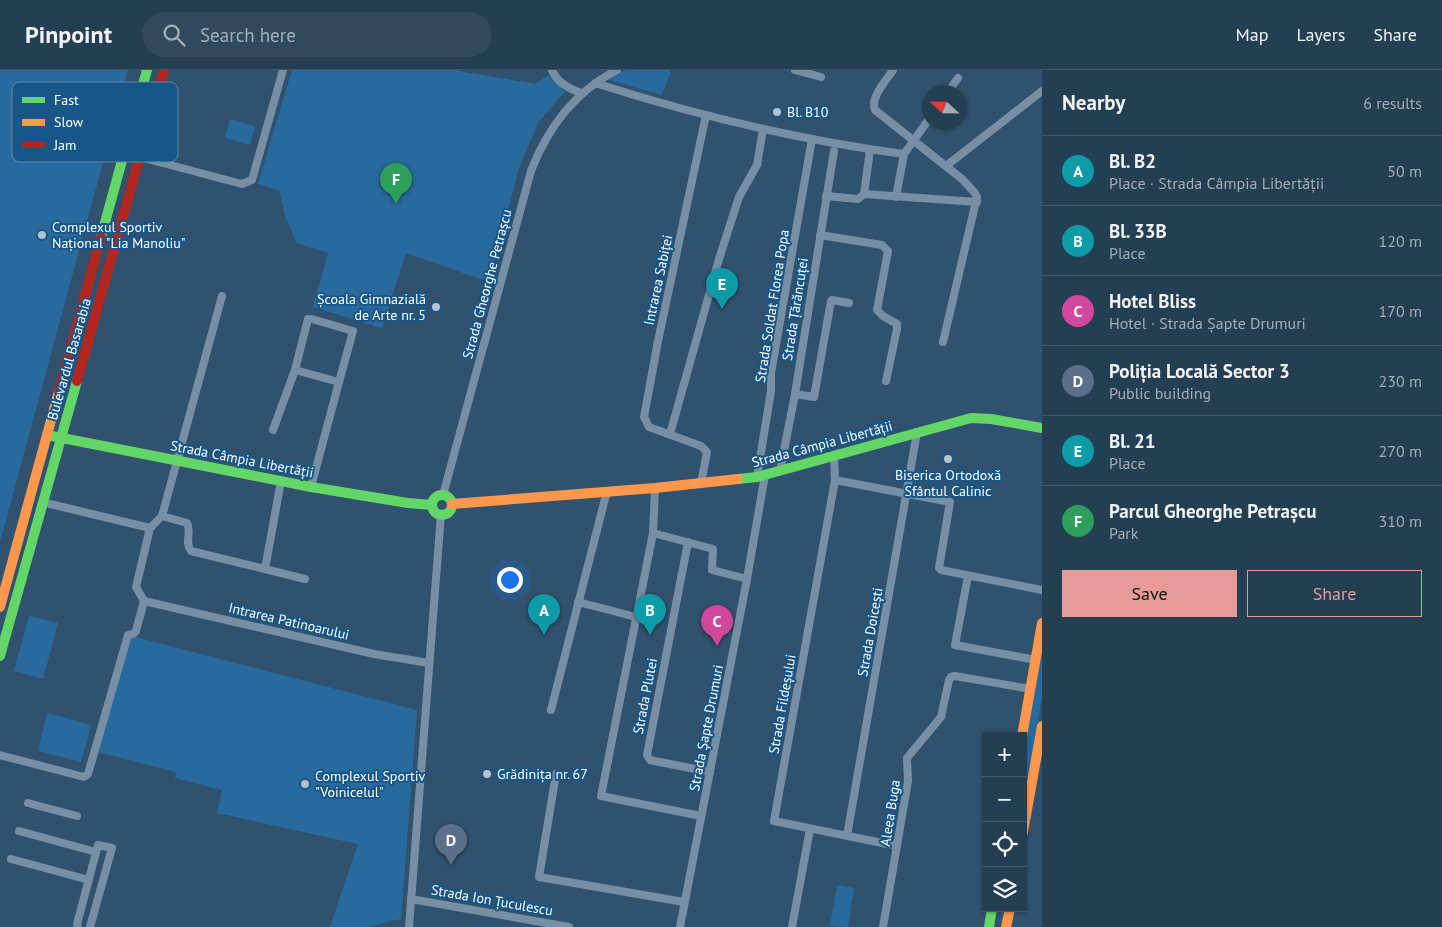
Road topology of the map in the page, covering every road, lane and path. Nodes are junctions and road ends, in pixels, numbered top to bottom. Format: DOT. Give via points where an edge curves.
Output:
graph roads {
  1 [pos="283,70"];
  2 [pos="552,70"];
  3 [pos="617,70"];
  4 [pos="795,70"];
  5 [pos="893,70"];
  6 [pos="821,77"];
  7 [pos="958,78"];
  8 [pos="595,83"];
  9 [pos="953,85"];
  10 [pos="1042,91"];
  11 [pos="582,93"];
  12 [pos="706,115"];
  13 [pos="763,129"];
  14 [pos="922,130"];
  15 [pos="812,139"];
  16 [pos="914,140"];
  17 [pos="834,150"];
  18 [pos="870,150"];
  19 [pos="904,154"];
  20 [pos="122,162"];
  21 [pos="139,162"];
  22 [pos="159,162"];
  23 [pos="946,166"];
  24 [pos="864,194"];
  25 [pos="826,196"];
  26 [pos="896,197"];
  27 [pos="977,202"];
  28 [pos="820,235"];
  29 [pos="222,296"];
  30 [pos="849,303"];
  31 [pos="943,342"];
  32 [pos="295,370"];
  33 [pos="886,381"];
  34 [pos="340,382"];
  35 [pos="795,394"];
  36 [pos="1042,428"];
  37 [pos="273,430"];
  38 [pos="916,432"];
  39 [pos="670,434"];
  40 [pos="47,435"];
  41 [pos="60,438"];
  42 [pos="834,456"];
  43 [pos="178,461"];
  44 [pos="780,471"];
  45 [pos="761,476"];
  46 [pos="835,480"];
  47 [pos="282,481"];
  48 [pos="700,483"];
  49 [pos="311,487"];
  50 [pos="655,488"];
  51 [pos="607,491"];
  52 [pos="907,494"];
  53 [pos="443,495"];
  54 [pos="42,502"];
  55 [pos="452,504"];
  56 [pos="432,505"];
  57 [pos="441,514"];
  58 [pos="162,516"];
  59 [pos="150,528"];
  60 [pos="652,533"];
  61 [pos="688,542"];
  62 [pos="265,569"];
  63 [pos="968,576"];
  64 [pos="305,579"];
  65 [pos="747,579"];
  66 [pos="1042,590"];
  67 [pos="144,601"];
  68 [pos="578,602"];
  69 [pos="0,607"];
  70 [pos="636,617"];
  71 [pos="1042,623"];
  72 [pos="0,656"];
  73 [pos="1036,660"];
  74 [pos="429,663"];
  75 [pos="1031,689"];
  76 [pos="550,710"];
  77 [pos="1042,726"];
  78 [pos="1023,732"];
  79 [pos="0,756"];
  80 [pos="710,772"];
  81 [pos="556,774"];
  82 [pos="28,803"];
  83 [pos="77,816"];
  84 [pos="701,816"];
  85 [pos="1025,822"];
  86 [pos="810,829"];
  87 [pos="19,831"];
  88 [pos="847,836"];
  89 [pos="897,846"];
  90 [pos="96,852"];
  91 [pos="11,859"];
  92 [pos="88,880"];
  93 [pos="411,899"];
  94 [pos="684,902"];
  95 [pos="991,912"];
  96 [pos="1009,912"];
  97 [pos="522,918"];
  98 [pos="78,927"];
  99 [pos="90,927"];
  100 [pos="409,927"];
  101 [pos="520,927"];
  102 [pos="569,927"];
  103 [pos="680,927"];
  104 [pos="792,927"];
  105 [pos="883,927"];
  106 [pos="989,927"];
  107 [pos="1006,927"];
  1 -- 22 [label="street" via="252,180 248,183"];
  2 -- 11 [label="street" via="565,86"];
  3 -- 8 [label="street, Strada Gheorghe Petrașcu"];
  4 -- 6 [label="street"];
  5 -- 16 [label="street" via="873,105 875,110"];
  7 -- 9 [label="street"];
  8 -- 11 [label="street, Strada Gheorghe Petrașcu"];
  8 -- 12 [label="street" via="662,105"];
  10 -- 23 [label="street"];
  11 -- 53 [label="street, Strada Gheorghe Petrașcu" via="552,127 530,171"];
  12 -- 13 [label="street"];
  12 -- 39 [label="street, Intrarea Sabiței" via="644,417 649,428"];
  13 -- 15 [label="street"];
  13 -- 39 [label="street" via="758,165 739,197"];
  14 -- 16 [label="street"];
  15 -- 18 [label="street"];
  15 -- 45 [label="street, Strada Soldat Florea Popa" via="771,374"];
  16 -- 19 [label="street"];
  16 -- 23 [label="street"];
  17 -- 25 [label="street, Strada Țărăncuței"];
  18 -- 19 [label="street"];
  18 -- 24 [label="street"];
  19 -- 26 [label="street"];
  20 -- 40 [label="main road, Bulevardul Basarabia"];
  21 -- 41 [label="main road, Bulevardul Basarabia"];
  23 -- 27 [label="street" via="975,193"];
  24 -- 25 [label="street" via="858,199"];
  24 -- 26 [label="street"];
  25 -- 28 [label="street, Strada Țărăncuței"];
  26 -- 27 [label="street"];
  27 -- 31 [label="street"];
  28 -- 33 [label="street" via="882,245 888,251 877,310 897,324 897,328"];
  28 -- 35 [label="street, Strada Țărăncuței"];
  29 -- 43 [label="street"];
  30 -- 35 [label="street" via="831,301 814,397"];
  32 -- 34 [label="street"];
  32 -- 34 [label="street" via="308,319 312,319 353,331"];
  32 -- 37 [label="street"];
  34 -- 49 [label="street"];
  35 -- 44 [label="street, Strada Țărăncuței"];
  36 -- 38 [label="main road, Strada Câmpia Libertății" via="971,418"];
  38 -- 42 [label="main road, Strada Câmpia Libertății"];
  38 -- 52 [label="street, Strada Doicești"];
  39 -- 48 [label="street, Intrarea Sabiței" via="708,452"];
  40 -- 41 [label="main road, Strada Câmpia Libertății"];
  40 -- 69 [label="main road, Bulevardul Basarabia"];
  41 -- 43 [label="main road, Strada Câmpia Libertății"];
  41 -- 54 [label="main road, Bulevardul Basarabia"];
  42 -- 44 [label="main road, Strada Câmpia Libertății"];
  42 -- 46 [label="street, Strada Fildeșului"];
  43 -- 47 [label="main road, Strada Câmpia Libertății"];
  43 -- 58 [label="street"];
  44 -- 45 [label="main road, Strada Câmpia Libertății"];
  45 -- 48 [label="main road, Strada Câmpia Libertății"];
  45 -- 65 [label="street, Strada Șapte Drumuri"];
  46 -- 52 [label="street"];
  46 -- 86 [label="street, Strada Fildeșului" via="774,821"];
  47 -- 49 [label="main road, Strada Câmpia Libertății"];
  47 -- 62 [label="street"];
  48 -- 50 [label="main road, Strada Câmpia Libertății"];
  49 -- 56 [label="main road, Strada Câmpia Libertății"];
  50 -- 51 [label="main road, Strada Câmpia Libertății"];
  50 -- 60 [label="street"];
  51 -- 55 [label="main road, Strada Câmpia Libertății"];
  51 -- 68 [label="street"];
  52 -- 63 [label="street" via="950,502 939,568 943,572"];
  52 -- 88 [label="street, Strada Doicești"];
  53 -- 55 [label="main road"];
  53 -- 56 [label="main road" via="435,498"];
  54 -- 59 [label="street"];
  54 -- 72 [label="main road, Bulevardul Basarabia"];
  55 -- 57 [label="main road" via="450,510"];
  56 -- 57 [label="main road"];
  57 -- 74 [label="street"];
  58 -- 59 [label="street"];
  58 -- 62 [label="street" via="187,523 190,551"];
  59 -- 67 [label="street" via="136,587"];
  60 -- 61 [label="street"];
  60 -- 70 [label="street"];
  61 -- 65 [label="street" via="713,549 712,570"];
  61 -- 80 [label="street, Strada Plutei" via="647,755 650,760"];
  62 -- 64 [label="street"];
  63 -- 66 [label="street"];
  63 -- 73 [label="street" via="955,645"];
  65 -- 80 [label="street, Strada Șapte Drumuri"];
  67 -- 74 [label="street, Intrarea Patinoarului" via="374,654"];
  67 -- 79 [label="street" via="136,631 128,635 86,776"];
  68 -- 70 [label="street"];
  68 -- 76 [label="street"];
  70 -- 84 [label="street" via="602,796"];
  71 -- 73 [label="main road"];
  73 -- 75 [label="main road"];
  74 -- 93 [label="street"];
  75 -- 78 [label="main road"];
  75 -- 89 [label="street, Aleea Buga" via="951,677 941,717 907,758 908,781"];
  77 -- 85 [label="main road"];
  80 -- 84 [label="street, Strada Șapte Drumuri"];
  81 -- 94 [label="street" via="539,877"];
  82 -- 83 [label="street"];
  84 -- 94 [label="street, Strada Șapte Drumuri"];
  86 -- 88 [label="street"];
  86 -- 104 [label="street"];
  87 -- 90 [label="street"];
  88 -- 89 [label="street"];
  89 -- 105 [label="street, Aleea Buga"];
  90 -- 92 [label="street"];
  90 -- 99 [label="street" via="98,845 112,848"];
  91 -- 92 [label="street"];
  92 -- 98 [label="street"];
  93 -- 97 [label="street, Strada Ion Țuculescu"];
  93 -- 100 [label="street"];
  94 -- 103 [label="street, Strada Șapte Drumuri"];
  95 -- 106 [label="main road"];
  96 -- 107 [label="main road"];
  97 -- 101 [label="street"];
  97 -- 102 [label="street, Strada Ion Țuculescu"];
}
